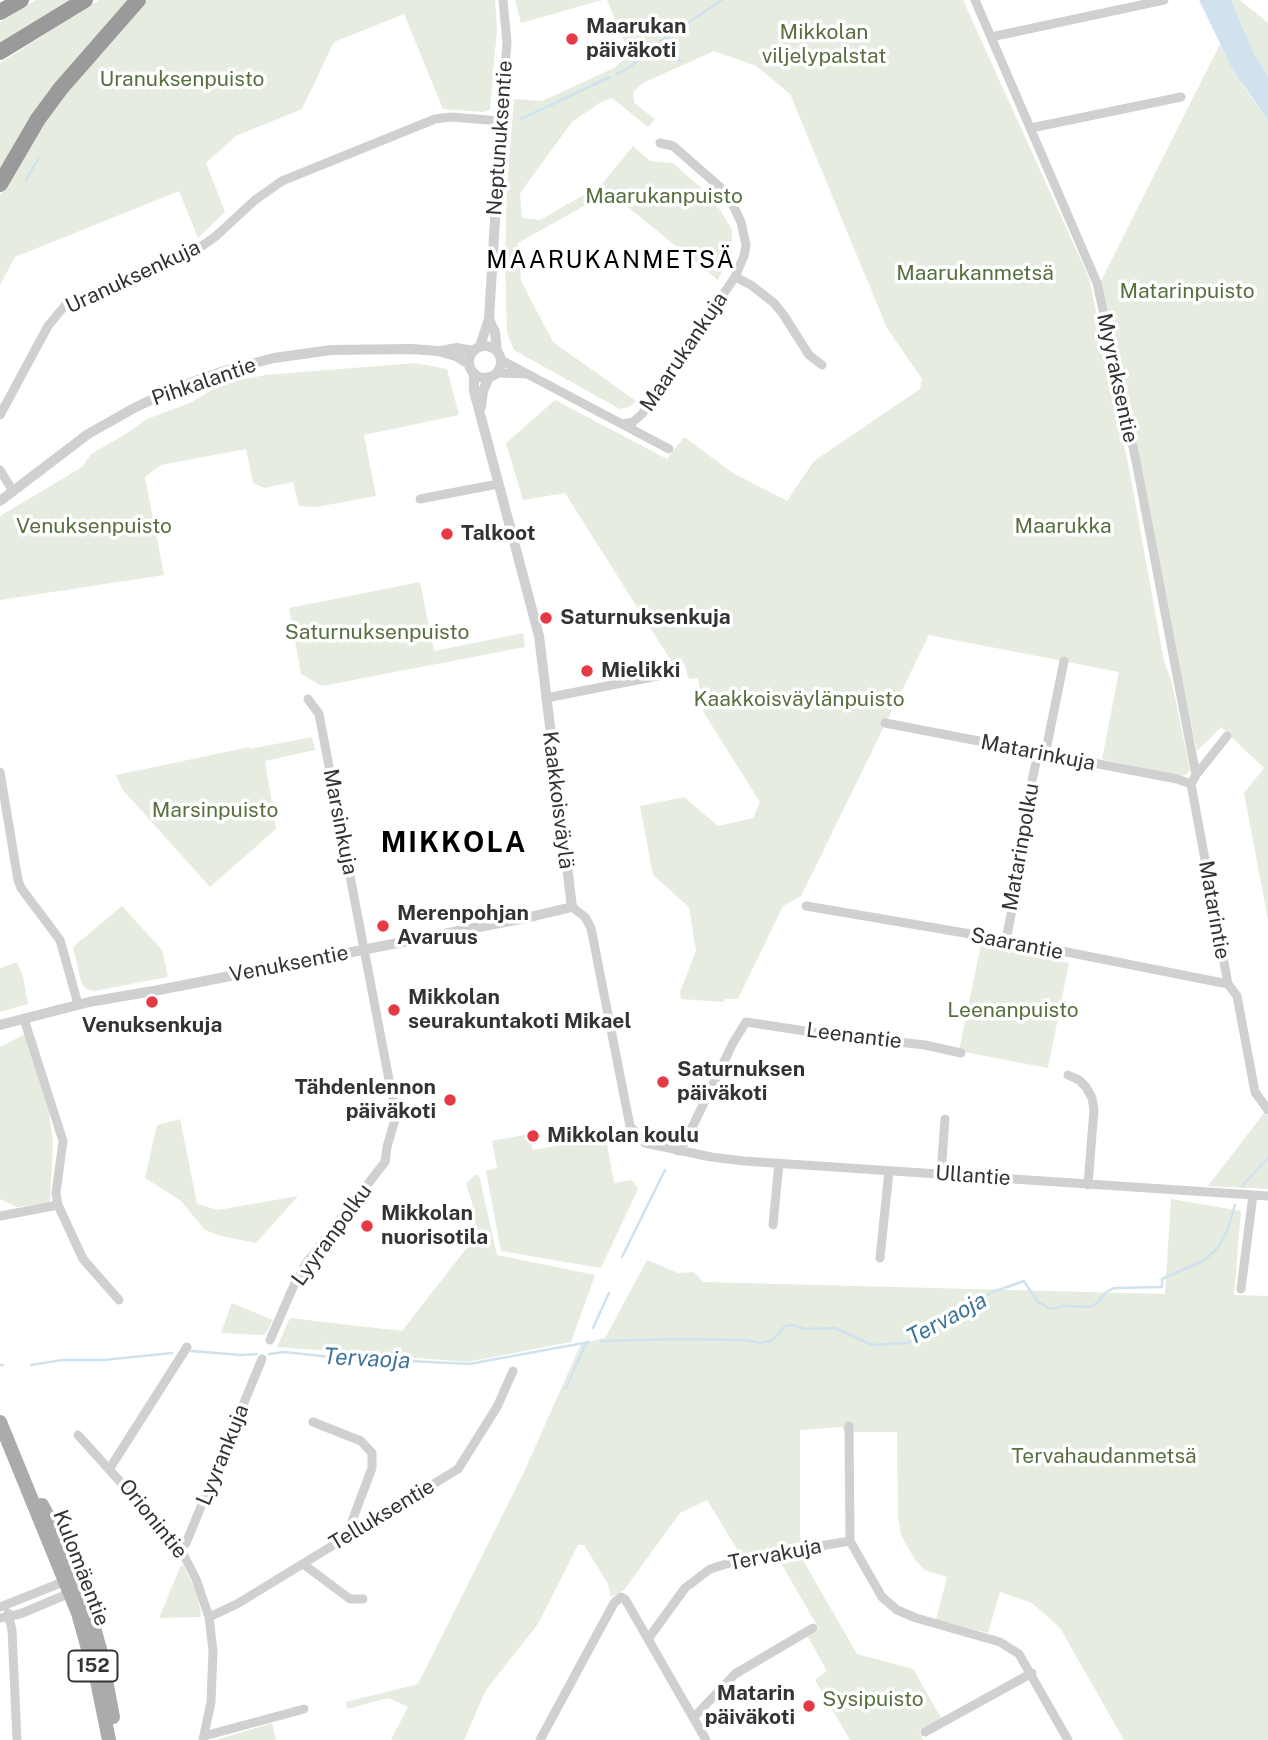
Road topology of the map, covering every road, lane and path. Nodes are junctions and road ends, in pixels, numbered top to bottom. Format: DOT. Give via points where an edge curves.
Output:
graph roads {
  1 [pos="21,0"];
  2 [pos="85,0"];
  3 [pos="138,0"];
  4 [pos="503,0"];
  5 [pos="975,0"];
  6 [pos="1164,0"];
  7 [pos="0,12"];
  8 [pos="991,37"];
  9 [pos="0,52"];
  10 [pos="1181,97"];
  11 [pos="501,121"];
  12 [pos="1031,128"];
  13 [pos="660,143"];
  14 [pos="0,184"];
  15 [pos="735,277"];
  16 [pos="489,319"];
  17 [pos="477,349"];
  18 [pos="438,351"];
  19 [pos="499,355"];
  20 [pos="822,365"];
  21 [pos="472,368"];
  22 [pos="528,374"];
  23 [pos="493,375"];
  24 [pos="481,413"];
  25 [pos="0,415"];
  26 [pos="623,424"];
  27 [pos="669,449"];
  28 [pos="0,470"];
  29 [pos="498,484"];
  30 [pos="13,491"];
  31 [pos="420,499"];
  32 [pos="0,501"];
  33 [pos="1064,661"];
  34 [pos="678,672"];
  35 [pos="546,698"];
  36 [pos="308,699"];
  37 [pos="886,723"];
  38 [pos="1227,736"];
  39 [pos="1042,754"];
  40 [pos="0,772"];
  41 [pos="1193,779"];
  42 [pos="806,906"];
  43 [pos="572,907"];
  44 [pos="1006,940"];
  45 [pos="365,949"];
  46 [pos="1228,984"];
  47 [pos="78,1004"];
  48 [pos="24,1019"];
  49 [pos="2,1026"];
  50 [pos="961,1053"];
  51 [pos="1068,1075"];
  52 [pos="1268,1110"];
  53 [pos="945,1119"];
  54 [pos="393,1132"];
  55 [pos="678,1151"];
  56 [pos="779,1163"];
  57 [pos="889,1171"];
  58 [pos="941,1174"];
  59 [pos="1088,1185"];
  60 [pos="1253,1195"];
  61 [pos="1268,1196"];
  62 [pos="58,1205"];
  63 [pos="0,1216"];
  64 [pos="773,1225"];
  65 [pos="880,1258"];
  66 [pos="1241,1289"];
  67 [pos="119,1300"];
  68 [pos="270,1340"];
  69 [pos="187,1347"];
  70 [pos="262,1359"];
  71 [pos="513,1371"];
  72 [pos="0,1422"];
  73 [pos="313,1422"];
  74 [pos="849,1426"];
  75 [pos="78,1435"];
  76 [pos="110,1468"];
  77 [pos="346,1537"];
  78 [pos="850,1541"];
  79 [pos="180,1548"];
  80 [pos="303,1564"];
  81 [pos="71,1585"];
  82 [pos="363,1599"];
  83 [pos="2,1606"];
  84 [pos="4,1617"];
  85 [pos="209,1617"];
  86 [pos="813,1628"];
  87 [pos="648,1639"];
  88 [pos="1031,1673"];
  89 [pos="304,1709"];
  90 [pos="693,1718"];
  91 [pos="925,1732"];
  92 [pos="204,1738"];
  93 [pos="543,1739"];
  94 [pos="17,1740"];
  95 [pos="112,1740"];
  96 [pos="706,1740"];
  97 [pos="1068,1740"];
  1 -- 7 [label="highway"];
  2 -- 9 [label="highway"];
  3 -- 14 [label="highway" via="61,88"];
  4 -- 11 [label="street, Neptunuksentie" via="507,42"];
  5 -- 8 [label="street, Myyraksentie"];
  6 -- 8 [label="street"];
  8 -- 12 [label="street, Myyraksentie"];
  10 -- 12 [label="street"];
  11 -- 16 [label="street, Neptunuksentie"];
  11 -- 25 [label="street, Uranuksenkuja" via="435,119 282,181 195,251 66,303 48,326"];
  12 -- 41 [label="street, Myyraksentie" via="1097,283 1136,461"];
  13 -- 15 [label="street, Maarukankuja" via="682,153 732,202 746,245"];
  15 -- 20 [label="street" via="774,303 809,355"];
  15 -- 26 [label="street, Maarukankuja" via="642,414"];
  16 -- 17 [label="street, Neptunuksentie"];
  16 -- 19 [label="street, Neptunuksentie"];
  17 -- 18 [label="street, Pihkalantie"];
  17 -- 19 [label="street" via="489,346"];
  17 -- 21 [label="street"];
  18 -- 21 [label="street, Pihkalantie" via="456,356"];
  18 -- 30 [label="street, Pihkalantie" via="331,350 227,370 181,386 88,434"];
  19 -- 22 [label="street"];
  19 -- 23 [label="street"];
  21 -- 23 [label="street" via="481,377"];
  21 -- 24 [label="street, Kaakkoisväylä"];
  22 -- 23 [label="street"];
  22 -- 26 [label="street"];
  23 -- 24 [label="street, Kaakkoisväylä" via="483,391"];
  24 -- 29 [label="street, Kaakkoisväylä"];
  26 -- 27 [label="street"];
  28 -- 30 [label="street"];
  29 -- 31 [label="street"];
  29 -- 35 [label="street, Kaakkoisväylä" via="539,636"];
  30 -- 32 [label="street, Pihkalantie"];
  33 -- 39 [label="street, Matarinpolku"];
  34 -- 35 [label="street"];
  35 -- 43 [label="street, Kaakkoisväylä"];
  36 -- 45 [label="street, Marsinkuja" via="319,714"];
  37 -- 39 [label="street, Matarinkuja"];
  38 -- 41 [label="street"];
  39 -- 41 [label="street, Matarinkuja"];
  39 -- 44 [label="street, Matarinpolku" via="1025,811"];
  40 -- 47 [label="street" via="18,880 56,931"];
  41 -- 46 [label="street, Matarintie"];
  42 -- 44 [label="street, Saarantie"];
  43 -- 45 [label="street, Venuksentie"];
  43 -- 55 [label="street, Kaakkoisväylä" via="590,928 630,1126 645,1143"];
  44 -- 46 [label="street, Saarantie"];
  45 -- 47 [label="street, Venuksentie"];
  45 -- 54 [label="street, Marsinkuja" via="396,1111"];
  46 -- 52 [label="street, Matarintie" via="1237,996 1255,1092"];
  47 -- 48 [label="street, Venuksentie"];
  48 -- 49 [label="street, Venuksentie"];
  48 -- 62 [label="street" via="63,1141"];
  50 -- 55 [label="street, Leenantie" via="746,1022"];
  51 -- 59 [label="street" via="1086,1087 1094,1108"];
  53 -- 58 [label="street"];
  54 -- 68 [label="street, Lyyranpolku" via="385,1162 307,1262"];
  55 -- 56 [label="street, Ullantie"];
  56 -- 57 [label="street, Ullantie"];
  56 -- 64 [label="street"];
  57 -- 58 [label="street, Ullantie"];
  57 -- 65 [label="street"];
  58 -- 59 [label="street, Ullantie"];
  59 -- 60 [label="street, Ullantie"];
  60 -- 61 [label="street, Ullantie"];
  60 -- 66 [label="street"];
  62 -- 63 [label="street"];
  62 -- 67 [label="street" via="83,1259"];
  69 -- 76 [label="street"];
  70 -- 79 [label="street, Lyyrankuja" via="186,1543"];
  71 -- 77 [label="street, Telluksentie" via="497,1407 458,1469"];
  72 -- 81 [label="main road, Kulomäentie / 152"];
  73 -- 77 [label="street" via="361,1441 372,1453 372,1468"];
  74 -- 78 [label="street"];
  75 -- 76 [label="street, Orionintie"];
  76 -- 79 [label="street, Orionintie"];
  77 -- 80 [label="street, Telluksentie"];
  78 -- 87 [label="street, Tervakuja" via="742,1559 710,1569 685,1588"];
  78 -- 88 [label="street" via="891,1605 916,1618 1000,1642 1020,1654"];
  79 -- 85 [label="street, Orionintie" via="197,1579"];
  80 -- 82 [label="street" via="350,1599"];
  80 -- 85 [label="street, Telluksentie"];
  81 -- 83 [label="street"];
  81 -- 84 [label="street"];
  81 -- 95 [label="main road, Kulomäentie / 152" via="100,1648 111,1699"];
  83 -- 84 [label="street"];
  84 -- 94 [label="street" via="12,1630"];
  85 -- 92 [label="street, Orionintie" via="213,1679"];
  86 -- 90 [label="street" via="735,1674"];
  87 -- 90 [label="street"];
  87 -- 93 [label="street" via="621,1597"];
  88 -- 91 [label="street"];
  88 -- 97 [label="street"];
  89 -- 92 [label="street"];
  90 -- 96 [label="street"];
}
